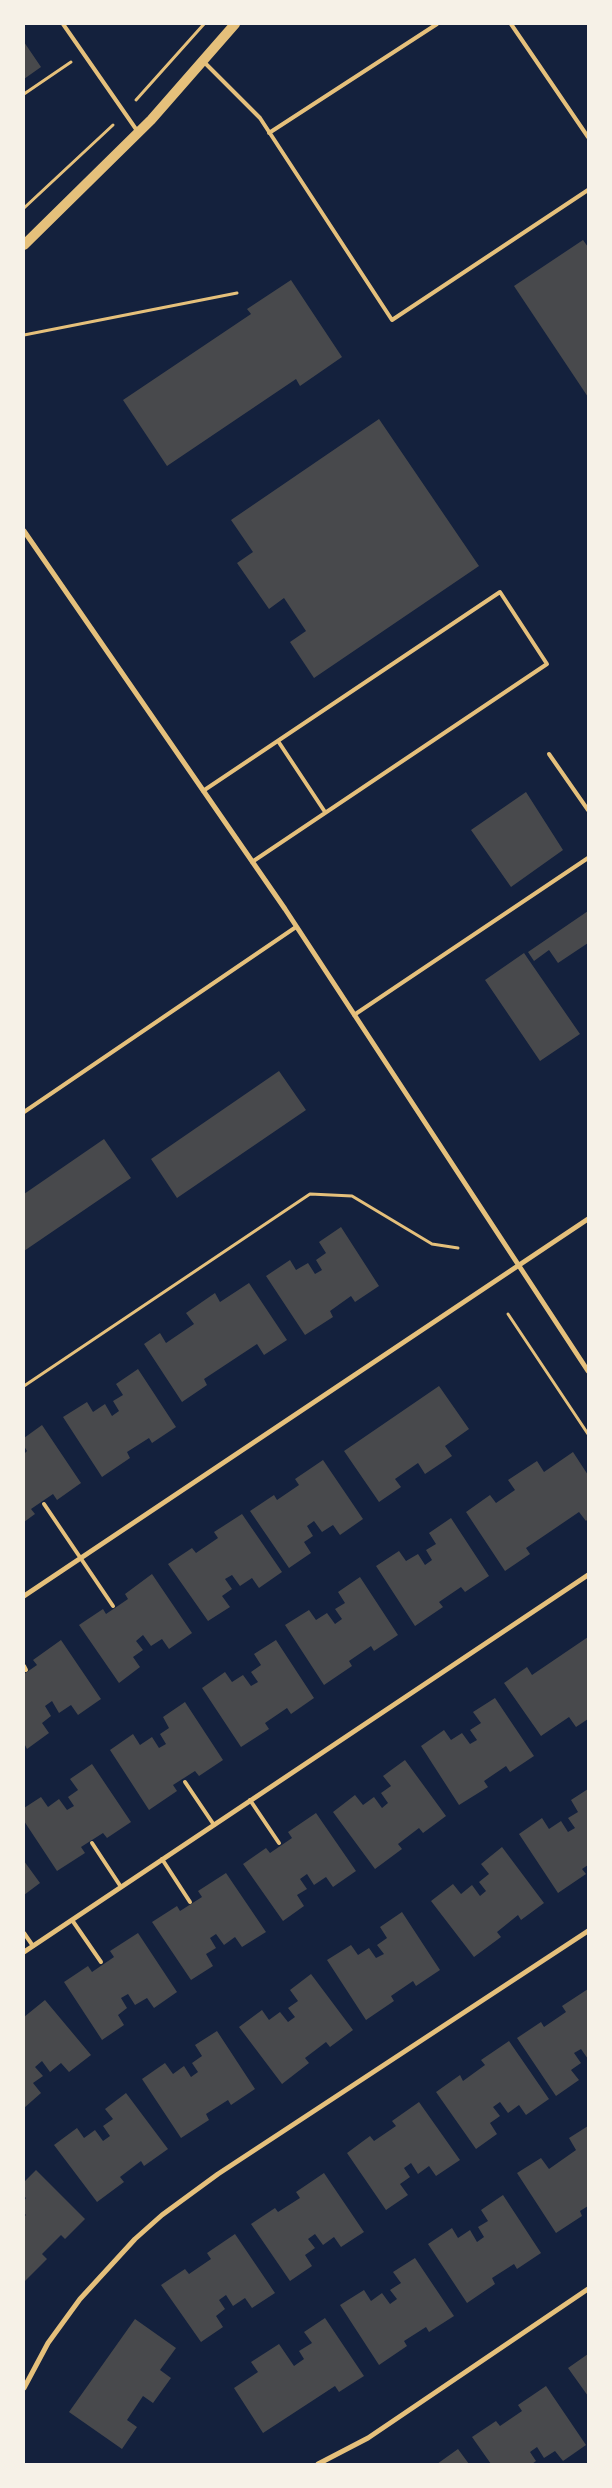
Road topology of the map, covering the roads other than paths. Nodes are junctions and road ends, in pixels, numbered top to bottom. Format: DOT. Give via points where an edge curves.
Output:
graph roads {
  1 [pos="63,24"];
  2 [pos="235,24"];
  3 [pos="437,24"];
  4 [pos="511,24"];
  5 [pos="203,60"];
  6 [pos="138,132"];
  7 [pos="269,133"];
  8 [pos="588,137"];
  9 [pos="588,190"];
  10 [pos="24,245"];
  11 [pos="24,531"];
  12 [pos="278,741"];
  13 [pos="549,754"];
  14 [pos="203,791"];
  15 [pos="588,810"];
  16 [pos="325,812"];
  17 [pos="588,858"];
  18 [pos="252,862"];
  19 [pos="296,927"];
  20 [pos="354,1015"];
  21 [pos="24,1112"];
  22 [pos="588,1219"];
  23 [pos="518,1266"];
  24 [pos="588,1371"];
  25 [pos="44,1504"];
  26 [pos="80,1558"];
  27 [pos="588,1575"];
  28 [pos="24,1596"];
  29 [pos="113,1606"];
  30 [pos="185,1782"];
  31 [pos="250,1800"];
  32 [pos="214,1825"];
  33 [pos="92,1843"];
  34 [pos="279,1843"];
  35 [pos="162,1859"];
  36 [pos="121,1887"];
  37 [pos="190,1902"];
  38 [pos="72,1920"];
  39 [pos="588,1931"];
  40 [pos="24,1933"];
  41 [pos="33,1946"];
  42 [pos="24,1952"];
  43 [pos="100,1962"];
  44 [pos="588,2289"];
  45 [pos="24,2388"];
  46 [pos="318,2464"];
  1 -- 6 [label="lane"];
  2 -- 5 [label="main road"];
  3 -- 7 [label="lane"];
  4 -- 8 [label="lane"];
  5 -- 6 [label="main road"];
  5 -- 7 [label="lane" via="260,118"];
  6 -- 10 [label="main road"];
  7 -- 9 [label="lane" via="392,320"];
  11 -- 14 [label="street"];
  12 -- 14 [label="lane"];
  12 -- 16 [label="lane"];
  12 -- 16 [label="lane" via="500,592 547,664"];
  13 -- 15 [label="lane"];
  14 -- 18 [label="street"];
  16 -- 18 [label="lane"];
  17 -- 20 [label="lane"];
  18 -- 19 [label="street"];
  19 -- 20 [label="street"];
  19 -- 21 [label="lane"];
  20 -- 23 [label="street"];
  22 -- 23 [label="street"];
  23 -- 24 [label="street"];
  23 -- 26 [label="street"];
  25 -- 26 [label="lane"];
  26 -- 28 [label="street"];
  26 -- 29 [label="lane"];
  27 -- 31 [label="street"];
  30 -- 32 [label="lane"];
  31 -- 32 [label="street"];
  31 -- 34 [label="lane"];
  32 -- 35 [label="street"];
  33 -- 36 [label="lane"];
  35 -- 36 [label="street"];
  35 -- 37 [label="lane"];
  36 -- 38 [label="street"];
  38 -- 41 [label="street"];
  38 -- 43 [label="lane"];
  39 -- 45 [label="street" via="218,2174 162,2215 135,2239 80,2299 48,2343"];
  40 -- 41 [label="lane"];
  41 -- 42 [label="street"];
  44 -- 46 [label="street" via="368,2438"];
}
